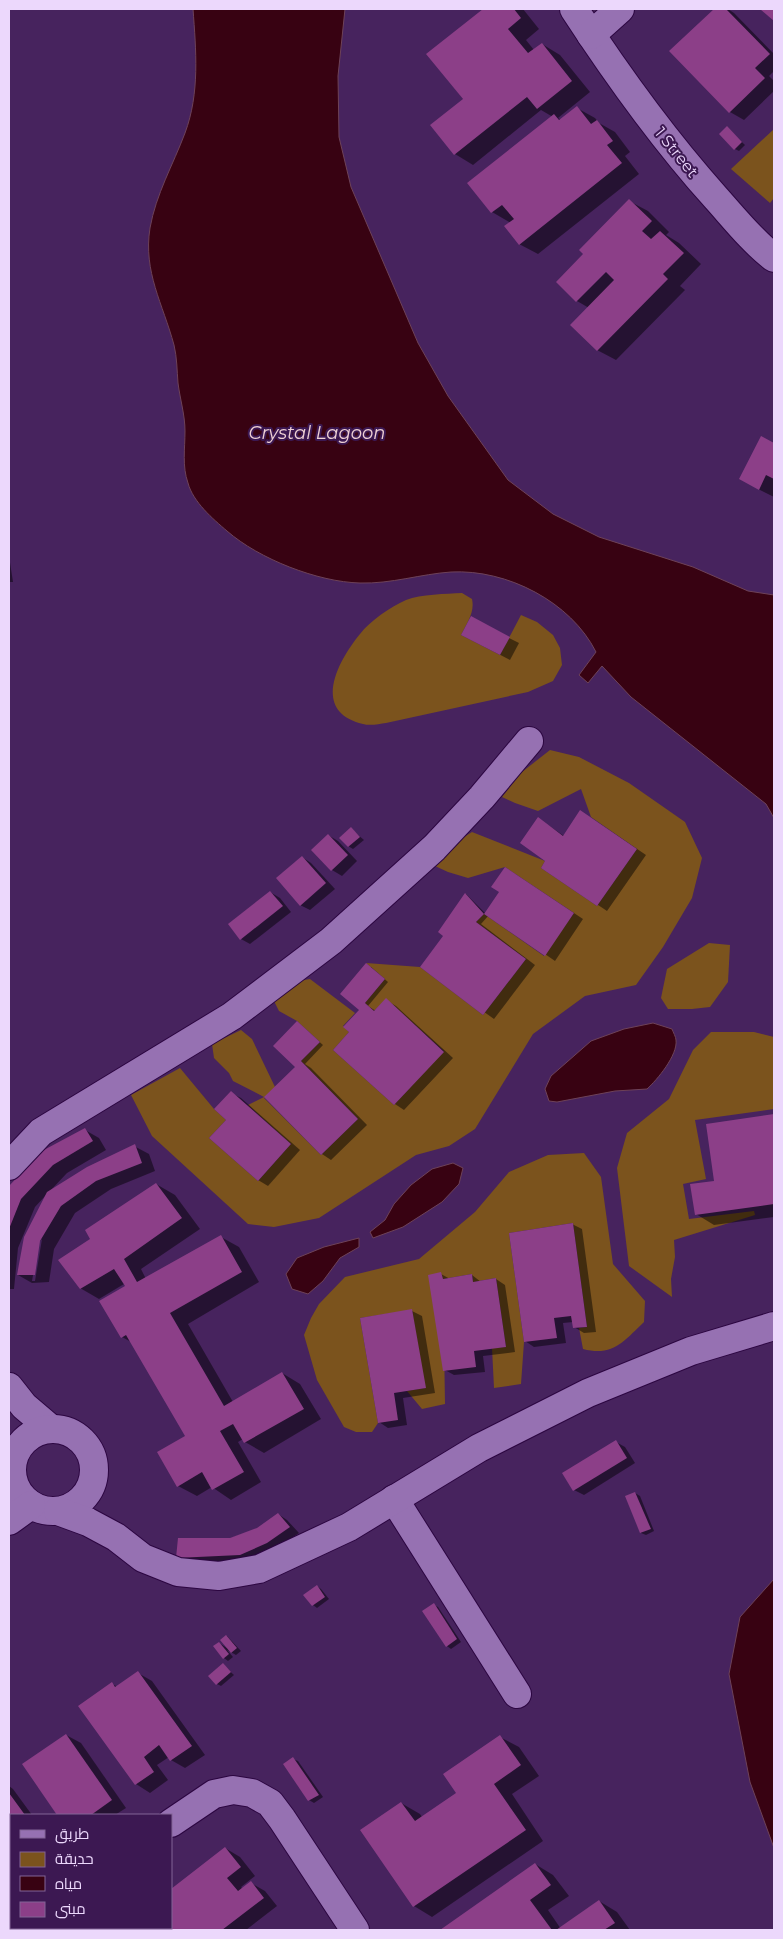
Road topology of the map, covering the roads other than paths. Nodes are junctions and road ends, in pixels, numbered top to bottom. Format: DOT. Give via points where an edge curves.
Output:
graph roads {
  1 [pos="574,9"];
  2 [pos="620,9"];
  3 [pos="591,35"];
  4 [pos="774,258"];
  5 [pos="529,741"];
  6 [pos="9,1166"];
  7 [pos="774,1326"];
  8 [pos="10,1390"];
  9 [pos="51,1429"];
  10 [pos="14,1461"];
  11 [pos="90,1490"];
  12 [pos="394,1499"];
  13 [pos="31,1505"];
  14 [pos="58,1511"];
  15 [pos="9,1521"];
  16 [pos="116,1537"];
  17 [pos="517,1694"];
  18 [pos="172,1822"];
  19 [pos="355,1930"];
  1 -- 3 [label="street, 1 Street"];
  2 -- 3 [label="street"];
  3 -- 4 [label="street, 1 Street" via="639,105 690,169"];
  5 -- 6 [label="street" via="434,848 331,940 232,1016 41,1132"];
  7 -- 12 [label="street" via="691,1351 588,1393 479,1448"];
  8 -- 9 [label="street"];
  8 -- 10 [label="street"];
  9 -- 10 [label="street" via="37,1432 25,1440"];
  9 -- 11 [label="street" via="65,1431 78,1438 88,1449 94,1462"];
  10 -- 13 [label="street" via="13,1481 20,1495"];
  11 -- 14 [label="street" via="71,1507"];
  11 -- 16 [label="street" via="99,1515"];
  12 -- 16 [label="street" via="349,1527 259,1569 219,1576 178,1572 143,1558"];
  12 -- 17 [label="street"];
  13 -- 14 [label="street"];
  13 -- 15 [label="street"];
  14 -- 16 [label="street"];
  18 -- 19 [label="street" via="214,1794 233,1790 252,1793 270,1803"];
}
